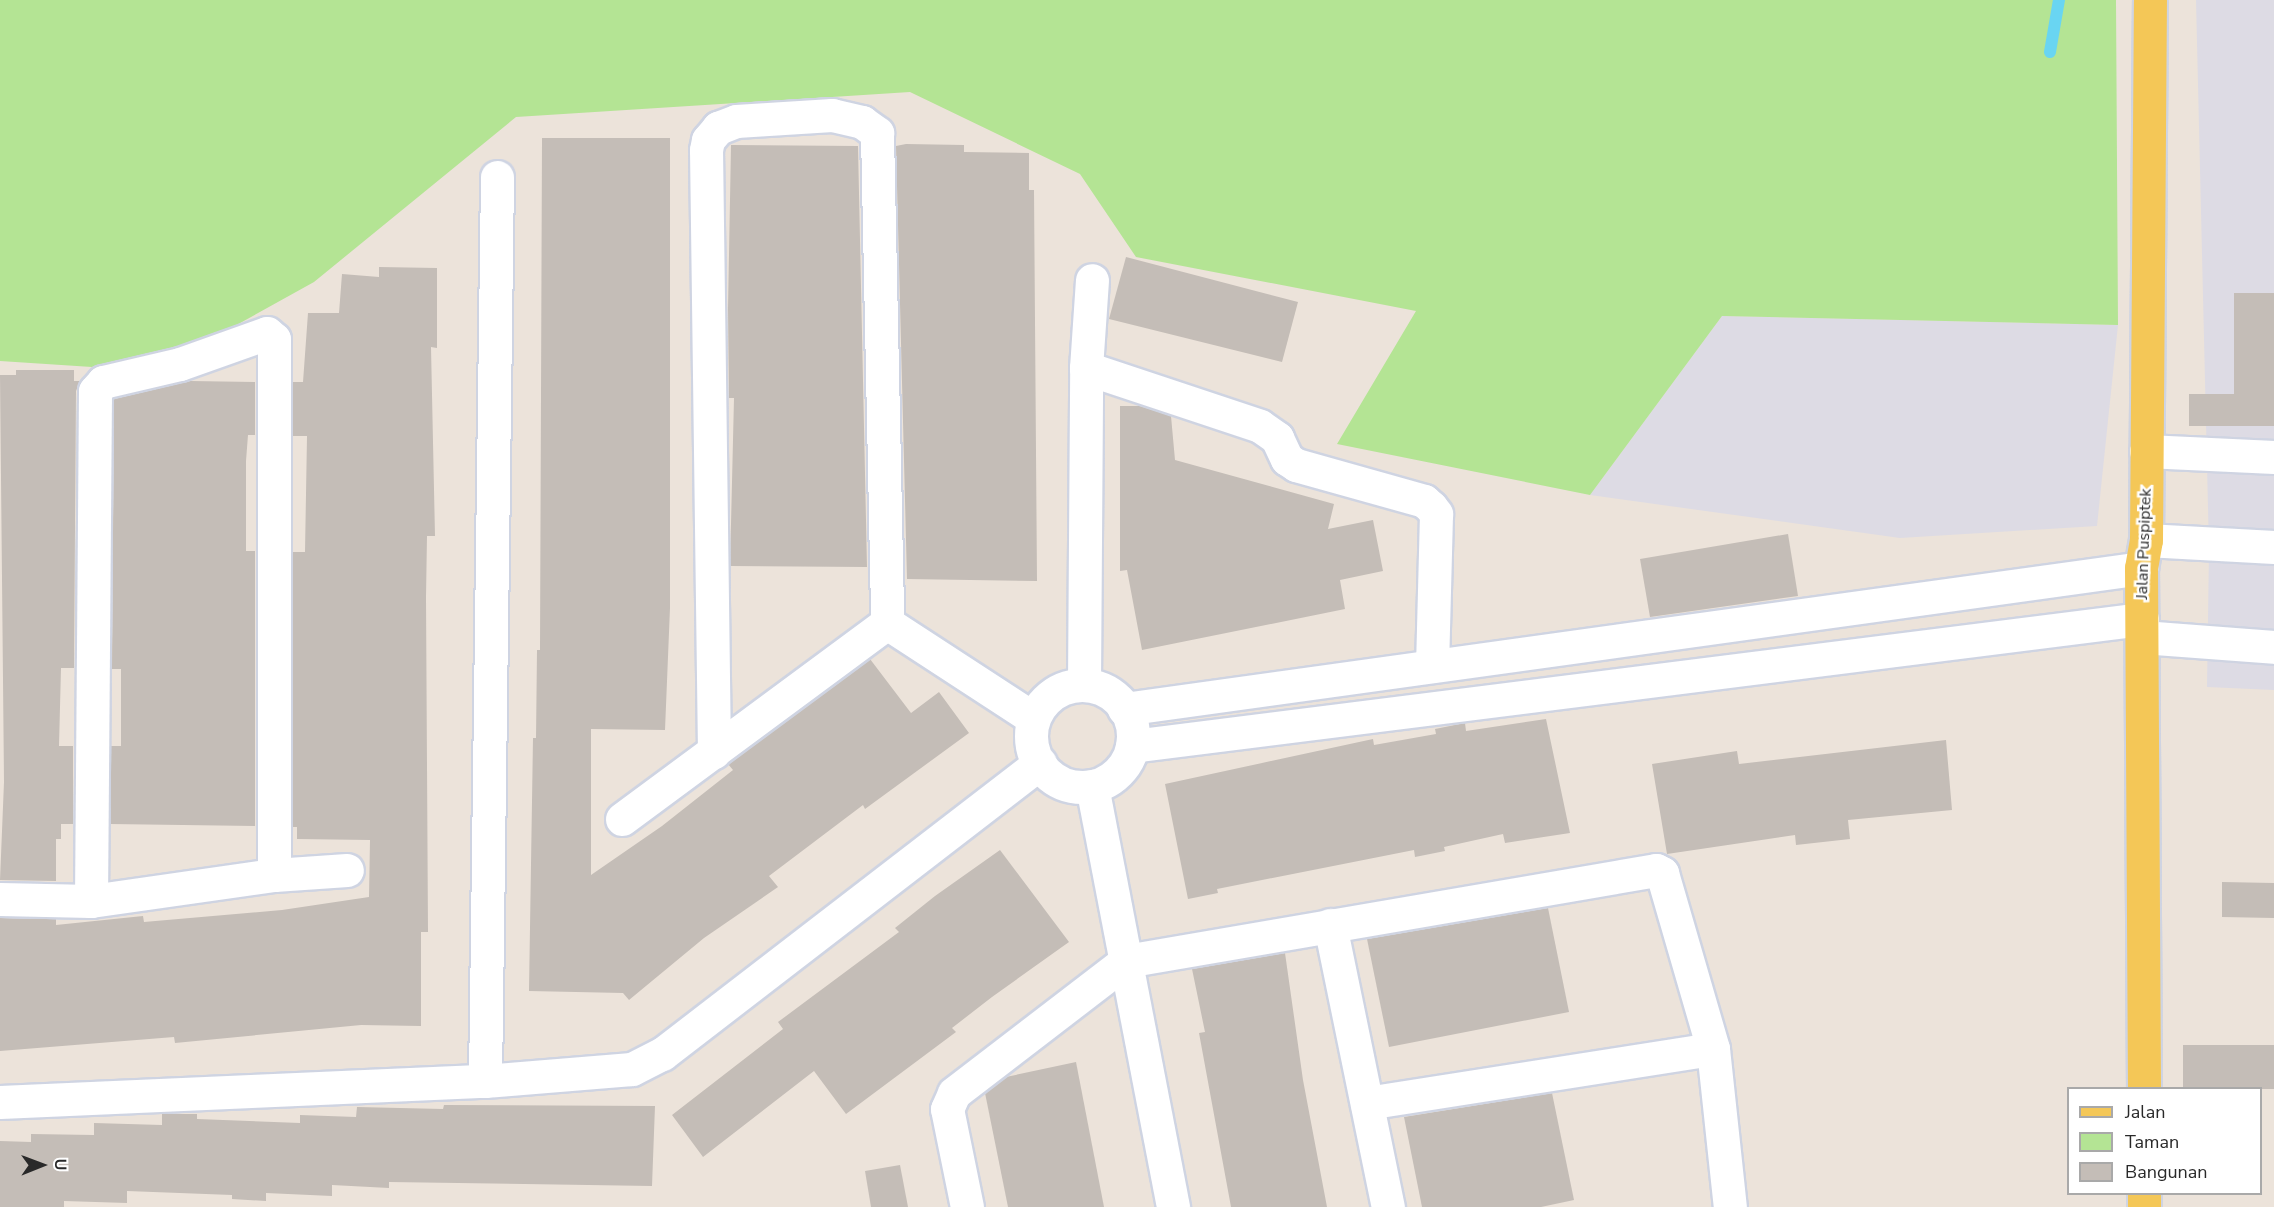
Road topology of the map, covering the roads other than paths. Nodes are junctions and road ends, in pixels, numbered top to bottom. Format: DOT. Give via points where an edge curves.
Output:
graph roads {
  1 [pos="2150,0"];
  2 [pos="496,177"];
  3 [pos="1092,280"];
  4 [pos="1086,368"];
  5 [pos="2146,452"];
  6 [pos="2274,457"];
  7 [pos="2274,547"];
  8 [pos="2144,554"];
  9 [pos="887,623"];
  10 [pos="2142,628"];
  11 [pos="1666,634"];
  12 [pos="2274,647"];
  13 [pos="1432,666"];
  14 [pos="1675,678"];
  15 [pos="1084,684"];
  16 [pos="1124,709"];
  17 [pos="1033,718"];
  18 [pos="1132,746"];
  19 [pos="714,752"];
  20 [pos="1040,763"];
  21 [pos="1092,786"];
  22 [pos="622,819"];
  23 [pos="347,870"];
  24 [pos="274,875"];
  25 [pos="0,900"];
  26 [pos="91,902"];
  27 [pos="1330,925"];
  28 [pos="1126,961"];
  29 [pos="1713,1049"];
  30 [pos="485,1081"];
  31 [pos="2144,1087"];
  32 [pos="0,1102"];
  33 [pos="1367,1103"];
  34 [pos="967,1207"];
  35 [pos="1173,1207"];
  36 [pos="1388,1207"];
  37 [pos="1730,1207"];
  1 -- 5 [label="main road, Jalan Puspiptek"];
  2 -- 30 [label="street"];
  3 -- 4 [label="street"];
  4 -- 13 [label="street" via="1260,426 1276,438 1287,459 1296,465 1424,501 1431,507 1436,514"];
  4 -- 15 [label="street"];
  5 -- 6 [label="street"];
  5 -- 8 [label="main road, Jalan Puspiptek"];
  7 -- 8 [label="street"];
  8 -- 10 [label="main road, Jalan Puspiptek"];
  8 -- 11 [label="street"];
  9 -- 17 [label="street"];
  9 -- 19 [label="street"];
  9 -- 19 [label="street" via="877,133 862,122 832,115 736,122 718,128 708,140 706,150"];
  10 -- 12 [label="street"];
  10 -- 14 [label="street"];
  10 -- 31 [label="main road, Jalan Puspiptek"];
  11 -- 13 [label="street"];
  11 -- 14 [label="street"];
  13 -- 16 [label="street"];
  14 -- 18 [label="street"];
  15 -- 16 [label="street" via="1115,695"];
  15 -- 17 [label="street" via="1053,693"];
  16 -- 18 [label="street" via="1132,722"];
  17 -- 20 [label="street" via="1032,751"];
  18 -- 21 [label="street" via="1131,755 1111,781"];
  19 -- 22 [label="street"];
  20 -- 21 [label="street" via="1050,778 1080,789"];
  20 -- 30 [label="street" via="650,1062 632,1069"];
  21 -- 28 [label="street"];
  23 -- 24 [label="street"];
  24 -- 26 [label="street"];
  24 -- 26 [label="street" via="274,339 267,333 180,364 104,381 95,391"];
  25 -- 26 [label="street"];
  27 -- 28 [label="street"];
  27 -- 29 [label="street" via="1656,870 1662,873"];
  27 -- 33 [label="street"];
  28 -- 34 [label="street" via="954,1093 947,1109"];
  28 -- 35 [label="street"];
  29 -- 33 [label="street"];
  29 -- 37 [label="street"];
  30 -- 32 [label="street"];
  33 -- 36 [label="street"];
}
